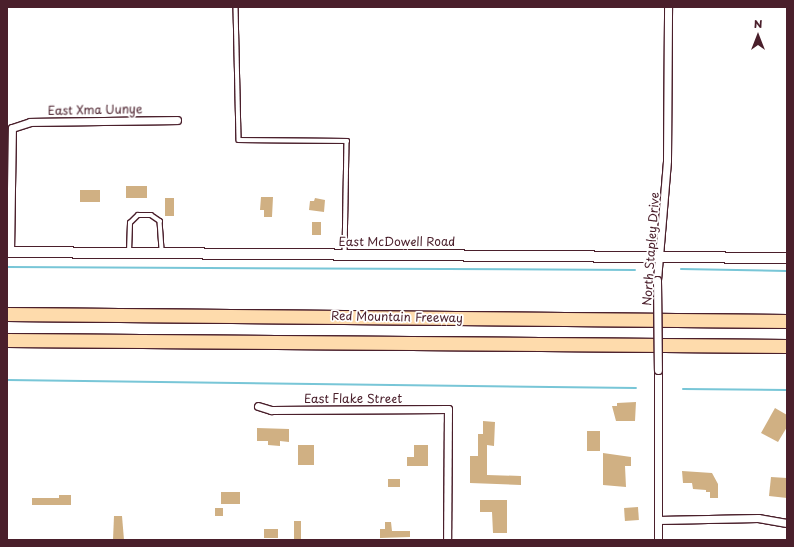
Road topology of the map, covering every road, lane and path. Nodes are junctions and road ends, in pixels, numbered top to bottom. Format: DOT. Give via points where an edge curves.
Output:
graph roads {
  1 [pos="236,7"];
  2 [pos="668,7"];
  3 [pos="178,120"];
  4 [pos="8,252"];
  5 [pos="129,253"];
  6 [pos="162,253"];
  7 [pos="345,254"];
  8 [pos="661,256"];
  9 [pos="787,258"];
  10 [pos="7,314"];
  11 [pos="787,321"];
  12 [pos="7,340"];
  13 [pos="787,346"];
  14 [pos="258,406"];
  15 [pos="658,520"];
  16 [pos="787,522"];
  17 [pos="447,540"];
  18 [pos="658,540"];
  1 -- 7 [label="lane" via="239,140 347,141"];
  2 -- 8 [label="street, North Stapley Drive" via="668,160"];
  3 -- 4 [label="street, East Xma Uunye" via="30,122 14,126 10,130"];
  4 -- 5 [label="street, East McDowell Road"];
  5 -- 6 [label="street, East McDowell Road"];
  5 -- 6 [label="lane" via="130,223 138,215 151,215 160,221"];
  6 -- 7 [label="street, East McDowell Road"];
  7 -- 8 [label="street, East McDowell Road"];
  8 -- 9 [label="street, East McDowell Road"];
  8 -- 15 [label="street, North Stapley Drive, bridge" via="657,280"];
  10 -- 11 [label="highway, Red Mountain Freeway"];
  12 -- 13 [label="highway, Red Mountain Freeway"];
  14 -- 17 [label="street, East Flake Street" via="271,410 448,409"];
  15 -- 16 [label="street" via="758,518"];
  15 -- 18 [label="street, North Stapley Drive"];
}
